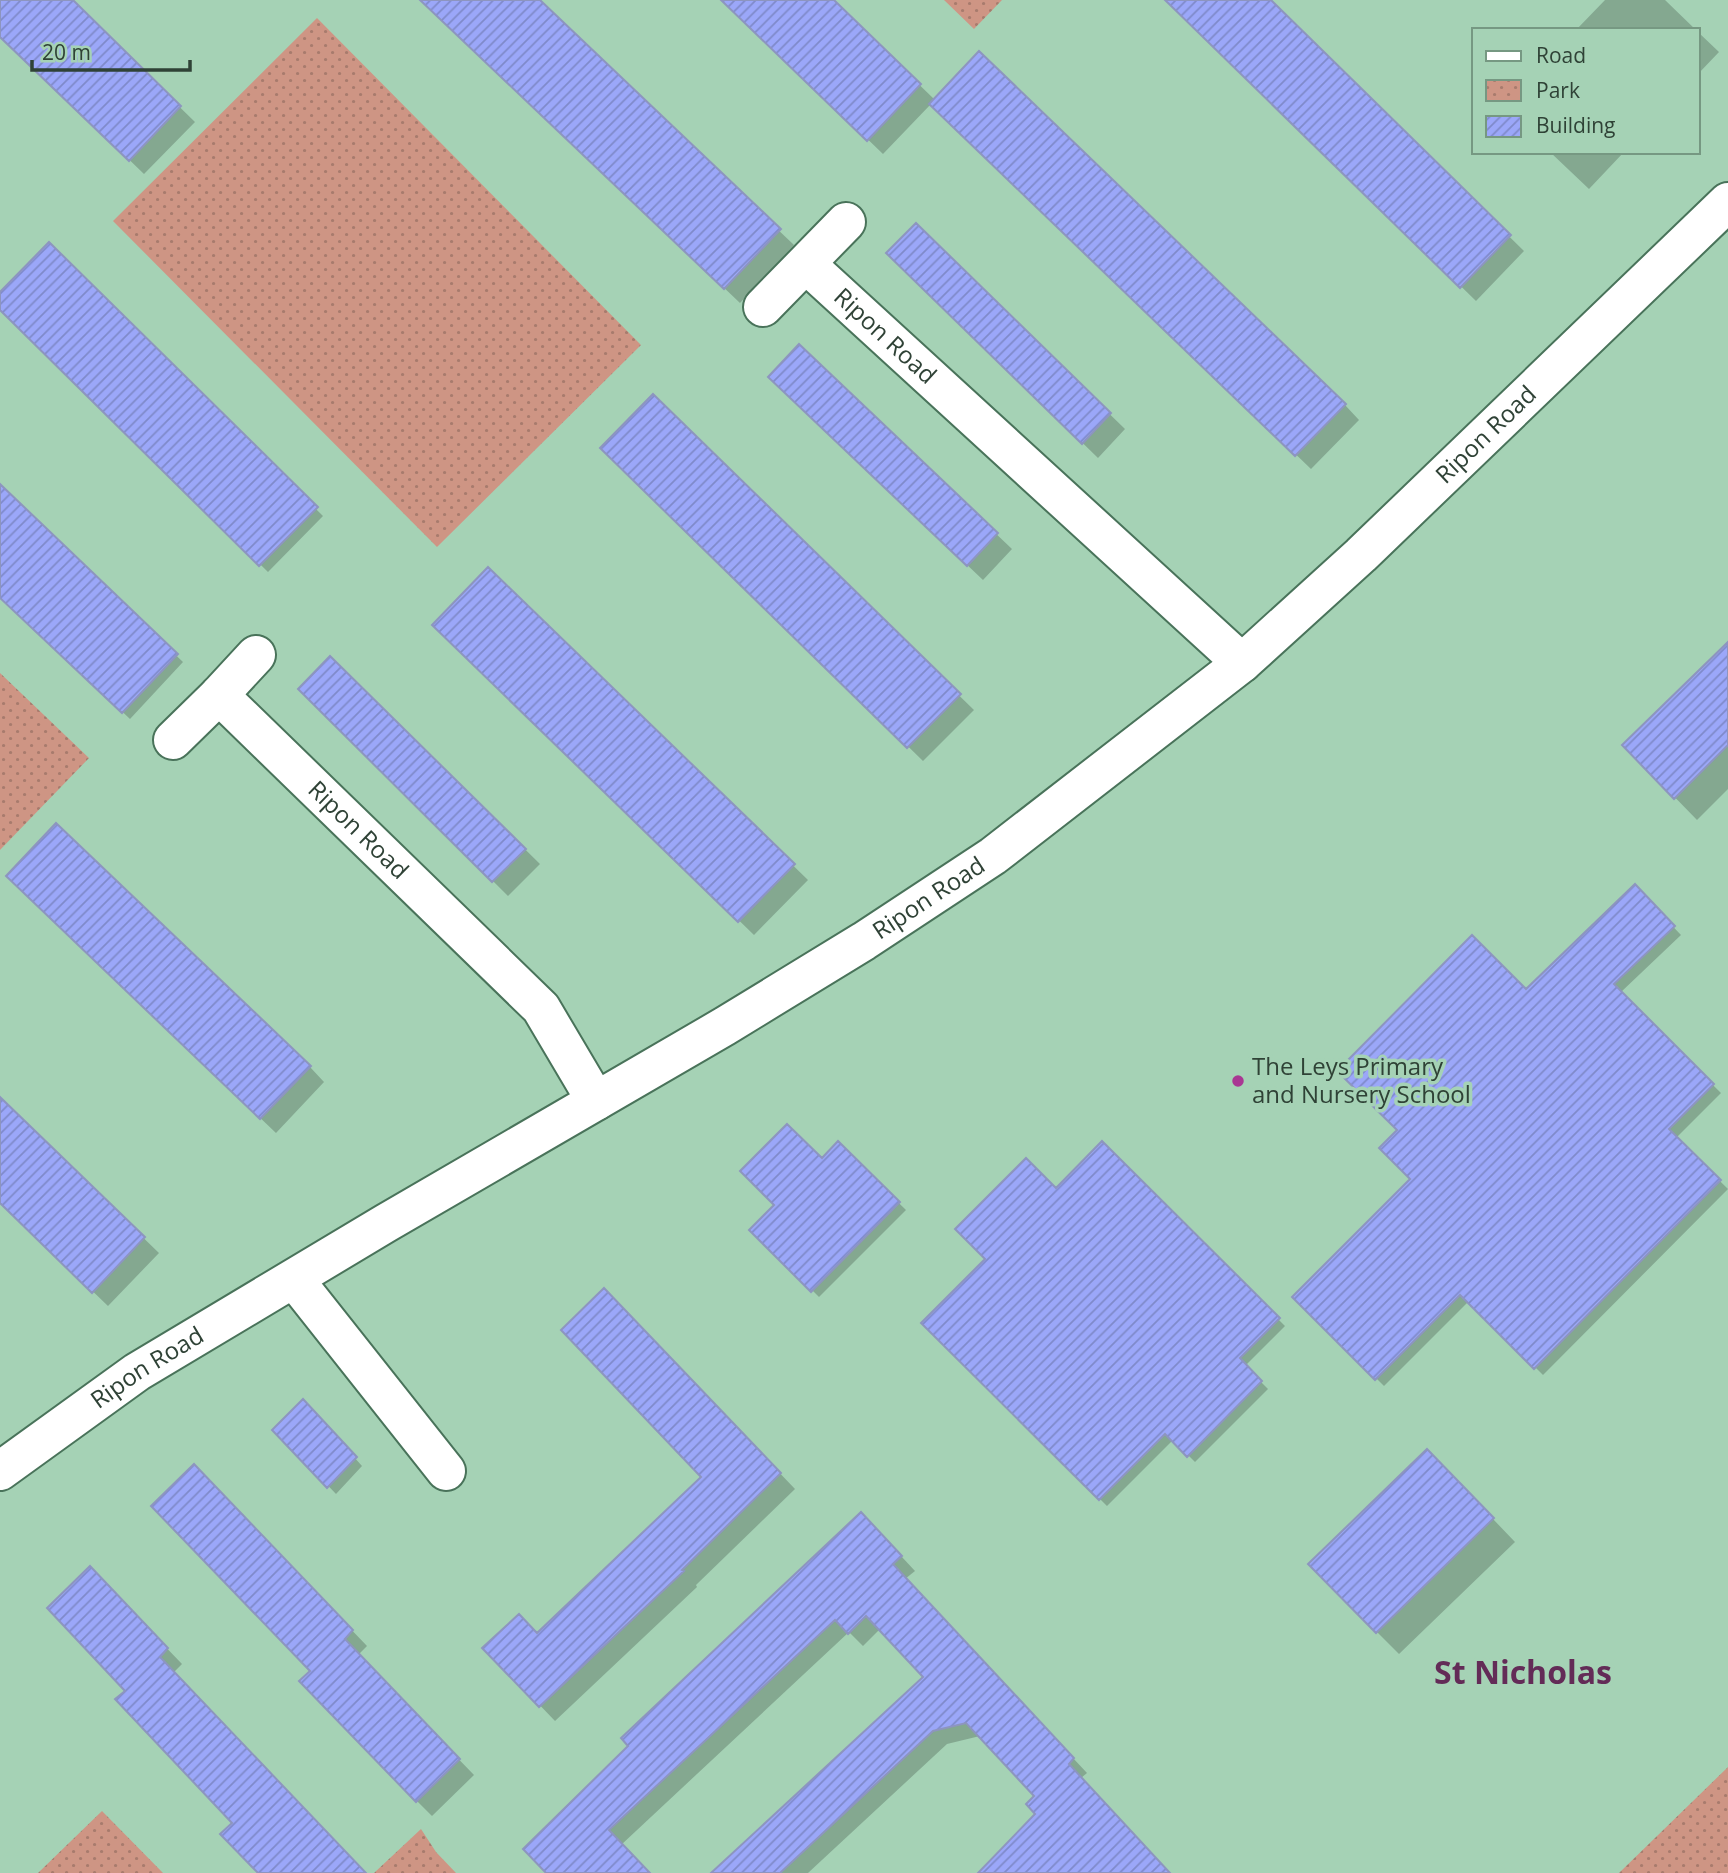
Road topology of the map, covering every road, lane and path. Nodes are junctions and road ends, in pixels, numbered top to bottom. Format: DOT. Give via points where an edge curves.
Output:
graph roads {
  1 [pos="1728,202"];
  2 [pos="846,222"];
  3 [pos="806,264"];
  4 [pos="763,307"];
  5 [pos="256,655"];
  6 [pos="1242,663"];
  7 [pos="219,695"];
  8 [pos="173,740"];
  9 [pos="596,1101"];
  10 [pos="294,1279"];
  11 [pos="2,1465"];
  12 [pos="446,1471"];
  1 -- 6 [label="street, Ripon Road" via="1370,547"];
  2 -- 3 [label="street"];
  3 -- 4 [label="street"];
  3 -- 6 [label="street, Ripon Road"];
  5 -- 7 [label="street"];
  6 -- 9 [label="street, Ripon Road" via="993,856 853,948"];
  7 -- 8 [label="street"];
  7 -- 9 [label="street, Ripon Road" via="541,1008"];
  9 -- 10 [label="street, Ripon Road"];
  10 -- 11 [label="street, Ripon Road" via="137,1372"];
  10 -- 12 [label="street"];
}
